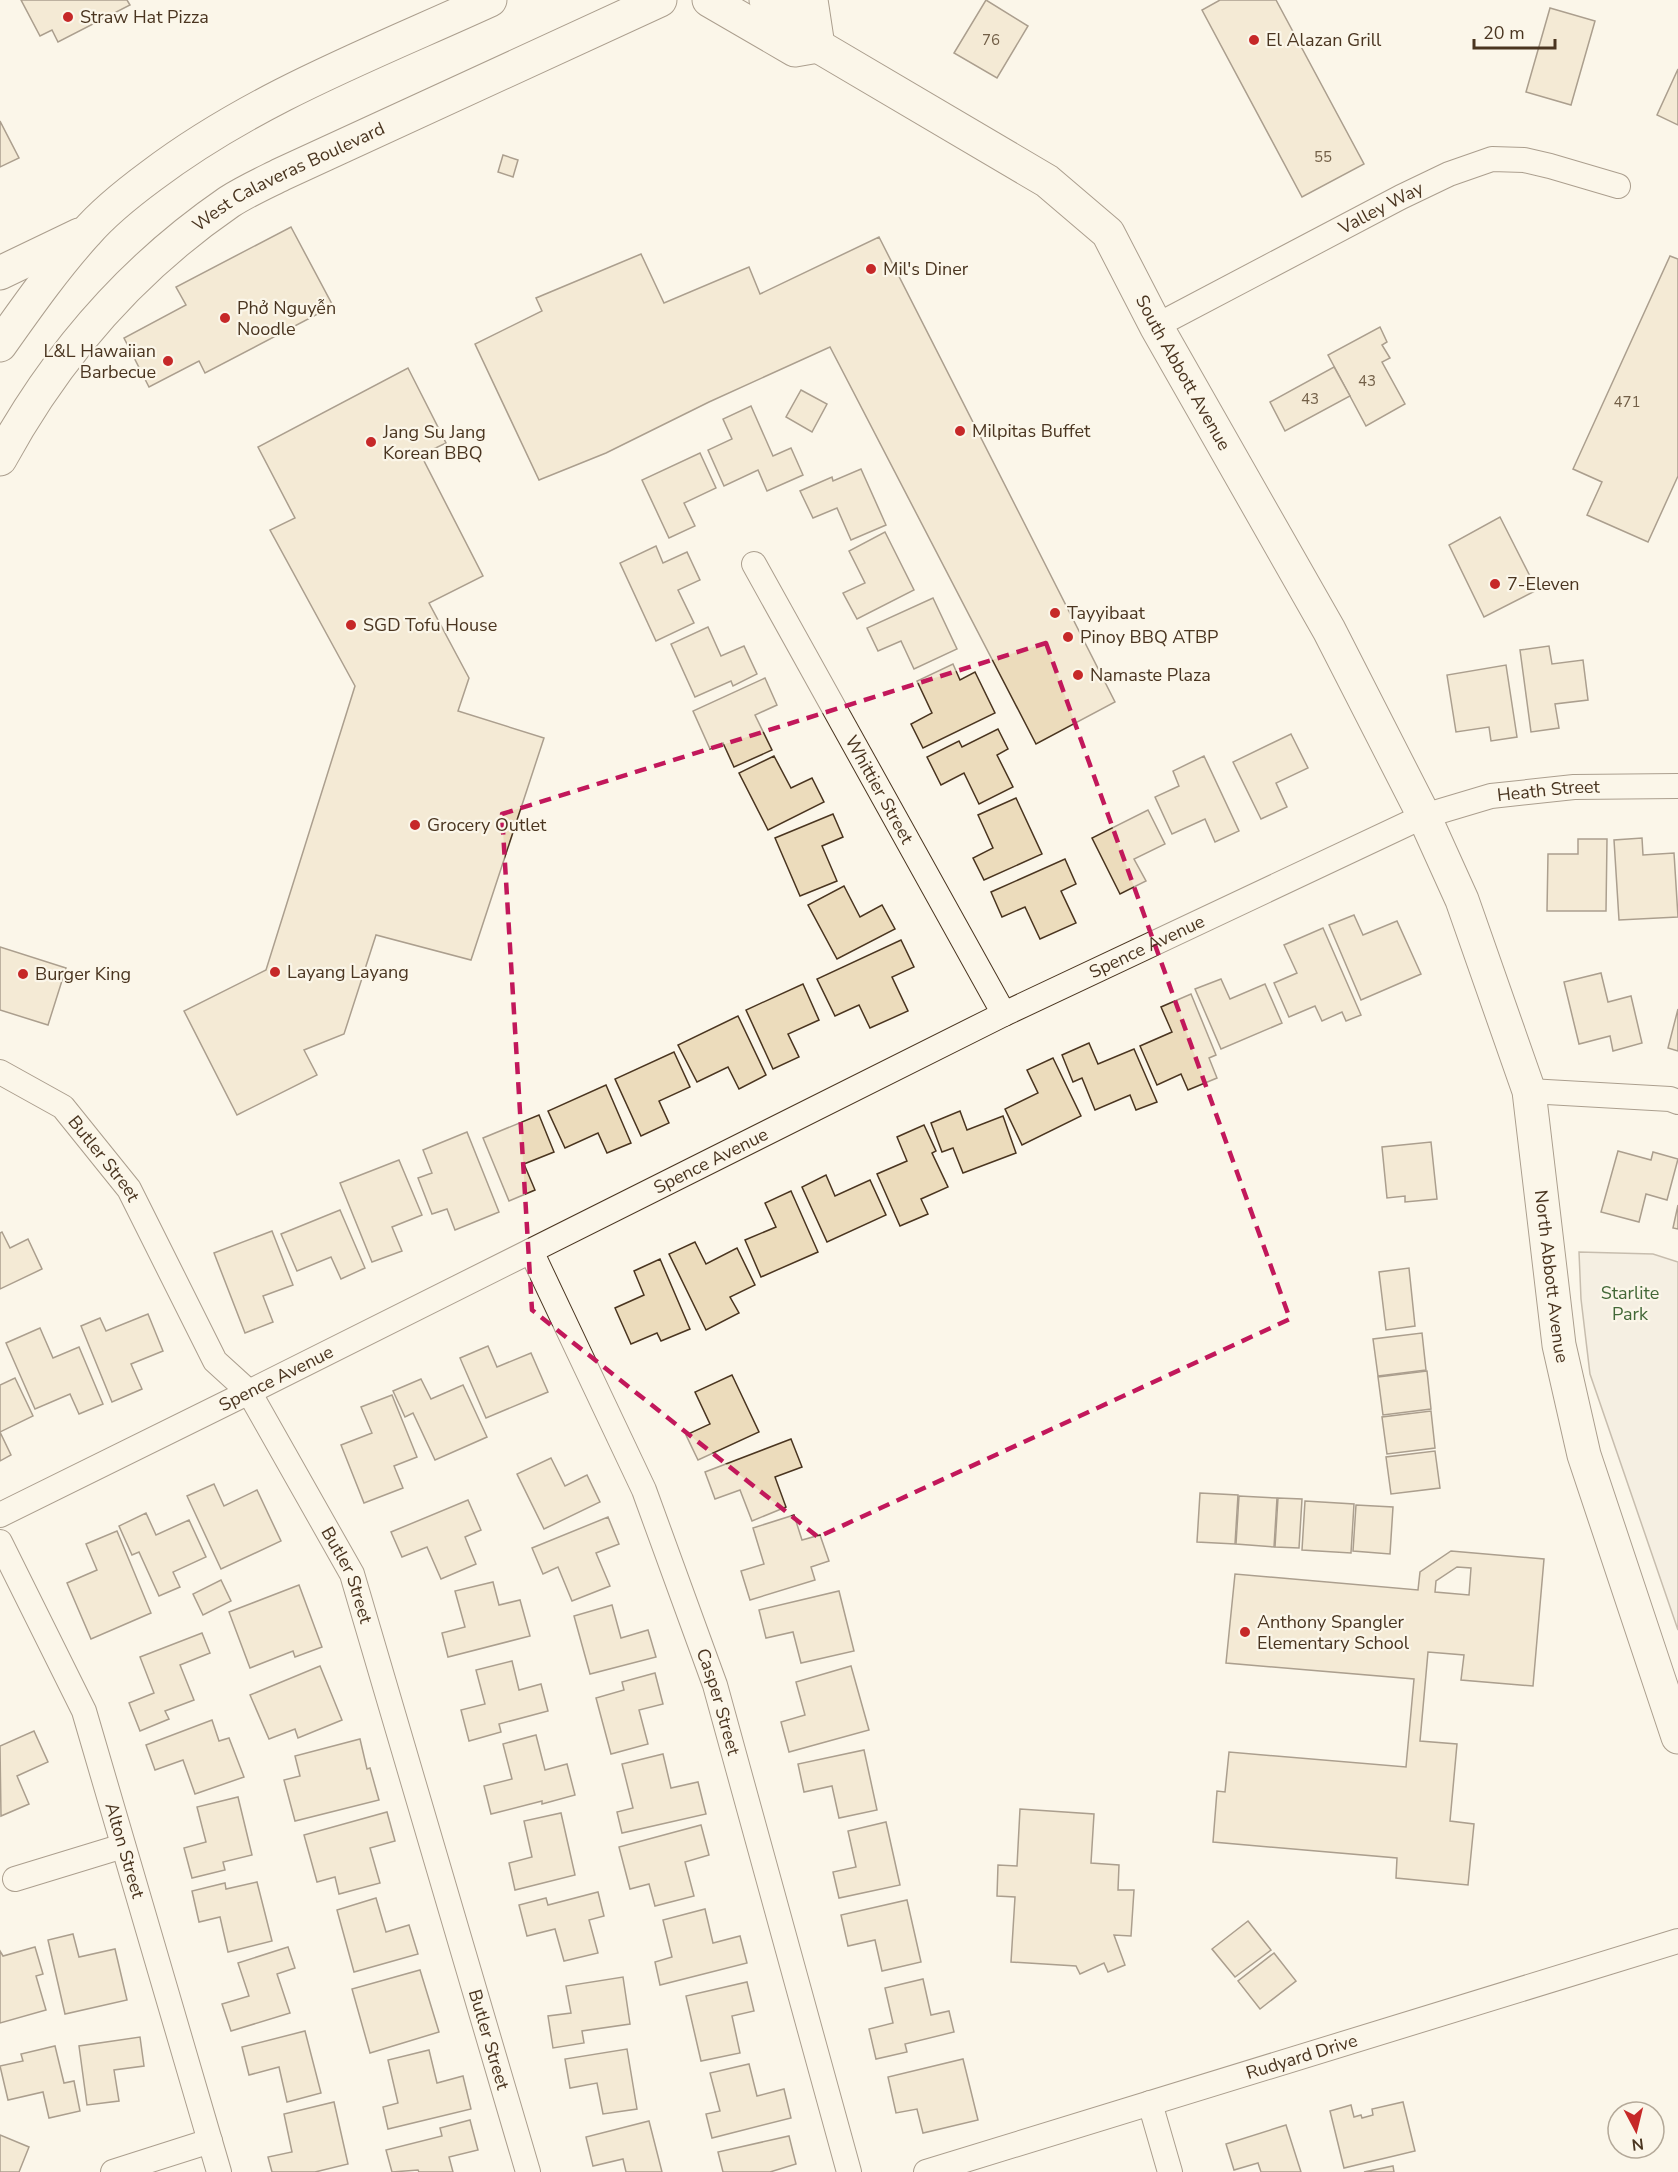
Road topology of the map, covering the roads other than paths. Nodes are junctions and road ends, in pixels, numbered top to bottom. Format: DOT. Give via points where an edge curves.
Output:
graph roads {
  1 [pos="490,0"];
  2 [pos="660,0"];
  3 [pos="709,0"];
  4 [pos="766,0"];
  5 [pos="811,0"];
  6 [pos="818,46"];
  7 [pos="1618,186"];
  8 [pos="87,232"];
  9 [pos="0,273"];
  10 [pos="1156,326"];
  11 [pos="0,345"];
  12 [pos="0,459"];
  13 [pos="754,564"];
  14 [pos="1678,786"];
  15 [pos="1424,816"];
  16 [pos="1004,1014"];
  17 [pos="0,1072"];
  18 [pos="1529,1090"];
  19 [pos="1678,1102"];
  20 [pos="531,1251"];
  21 [pos="249,1392"];
  22 [pos="0,1515"];
  23 [pos="0,1542"];
  24 [pos="1678,1737"];
  25 [pos="123,1846"];
  26 [pos="15,1879"];
  27 [pos="1678,1941"];
  28 [pos="1150,2103"];
  29 [pos="210,2141"];
  30 [pos="113,2172"];
  31 [pos="219,2172"];
  32 [pos="528,2172"];
  33 [pos="849,2172"];
  34 [pos="926,2172"];
  35 [pos="1170,2172"];
  1 -- 8 [label="main road" via="287,91 237,118 173,159"];
  2 -- 12 [label="main road, West Calaveras Boulevard" via="231,201 158,256 105,309 53,374"];
  3 -- 6 [label="main road" via="795,50"];
  4 -- 6 [label="main road, South Abbott Avenue" via="807,26"];
  5 -- 6 [label="main road"];
  6 -- 10 [label="main road, South Abbott Avenue" via="1047,181 1108,233"];
  7 -- 10 [label="street, Valley Way" via="1524,160 1492,159 1401,197"];
  8 -- 9 [label="main road"];
  8 -- 11 [label="main road"];
  10 -- 15 [label="main road, South Abbott Avenue" via="1329,630"];
  13 -- 16 [label="street, Whittier Street"];
  14 -- 15 [label="street, Heath Street" via="1574,787 1491,796"];
  15 -- 16 [label="street, Spence Avenue"];
  15 -- 18 [label="main road, North Abbott Avenue" via="1462,900"];
  16 -- 20 [label="street, Spence Avenue"];
  17 -- 21 [label="street, Butler Street" via="63,1107 129,1189 215,1361"];
  18 -- 19 [label="street"];
  18 -- 24 [label="main road, North Abbott Avenue" via="1559,1346 1584,1455"];
  20 -- 21 [label="street, Spence Avenue"];
  20 -- 33 [label="street, Casper Street" via="644,1490 715,1685"];
  21 -- 22 [label="street, Spence Avenue"];
  21 -- 32 [label="street, Butler Street" via="352,1574"];
  23 -- 25 [label="street, Alton Street" via="84,1711"];
  25 -- 26 [label="street"];
  25 -- 29 [label="street, Alton Street"];
  27 -- 28 [label="street, Rudyard Drive"];
  28 -- 34 [label="street, Rudyard Drive"];
  28 -- 35 [label="street"];
  29 -- 30 [label="street"];
  29 -- 31 [label="street, Alton Street"];
}
